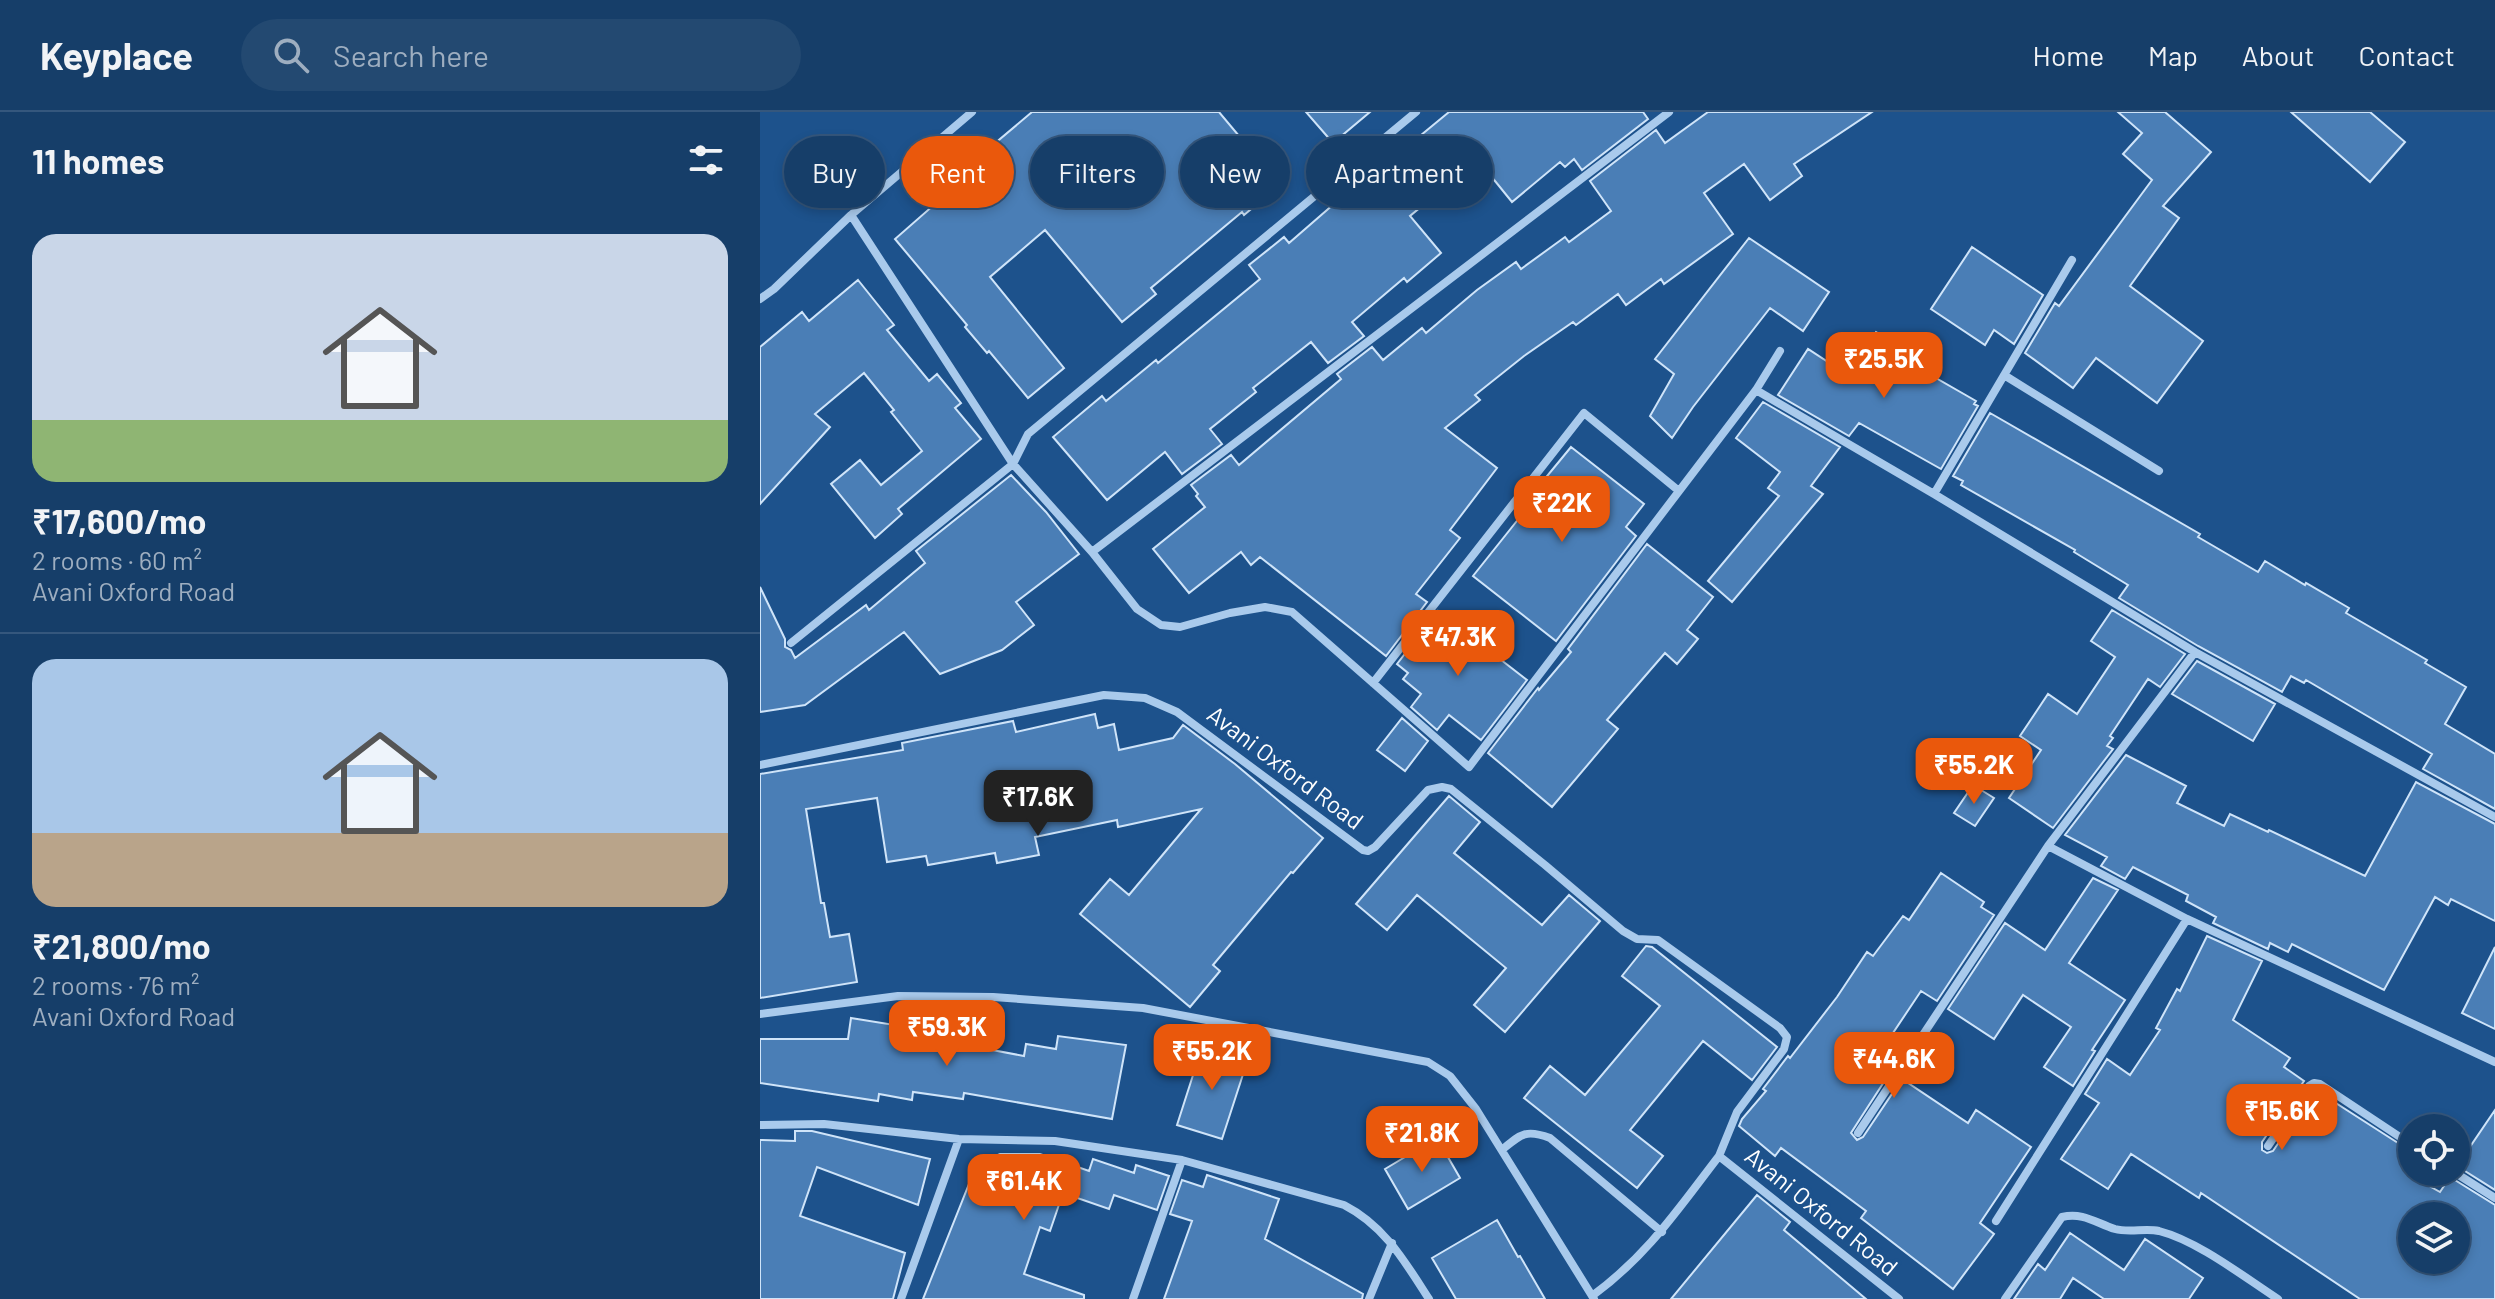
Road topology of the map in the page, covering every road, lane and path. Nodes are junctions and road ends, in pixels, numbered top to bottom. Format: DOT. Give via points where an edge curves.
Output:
graph roads {
  1 [pos="972,112"];
  2 [pos="1416,112"];
  3 [pos="1669,112"];
  4 [pos="851,215"];
  5 [pos="2072,260"];
  6 [pos="760,299"];
  7 [pos="1780,351"];
  8 [pos="2004,375"];
  9 [pos="1756,390"];
  10 [pos="1013,464"];
  11 [pos="2159,471"];
  12 [pos="1679,491"];
  13 [pos="1934,494"];
  14 [pos="1092,552"];
  15 [pos="791,643"];
  16 [pos="2195,652"];
  17 [pos="1373,683"];
  18 [pos="760,765"];
  19 [pos="2495,817"];
  20 [pos="2048,846"];
  21 [pos="2187,919"];
  22 [pos="760,1014"];
  23 [pos="2495,1062"];
  24 [pos="760,1125"];
  25 [pos="1858,1133"];
  26 [pos="2398,1136"];
  27 [pos="959,1139"];
  28 [pos="2268,1146"];
  29 [pos="1503,1149"];
  30 [pos="1719,1156"];
  31 [pos="1182,1160"];
  32 [pos="2470,1182"];
  33 [pos="2495,1198"];
  34 [pos="1996,1221"];
  35 [pos="1662,1232"];
  36 [pos="1392,1243"];
  37 [pos="1593,1297"];
  38 [pos="901,1299"];
  39 [pos="1133,1299"];
  40 [pos="1369,1299"];
  41 [pos="1429,1299"];
  42 [pos="1899,1299"];
  43 [pos="2005,1299"];
  44 [pos="2278,1299"];
  1 -- 4 [label="street"];
  2 -- 10 [label="street" via="1028,434"];
  3 -- 14 [label="street"];
  4 -- 6 [label="street"];
  4 -- 10 [label="street"];
  5 -- 8 [label="street"];
  7 -- 9 [label="street"];
  8 -- 11 [label="street"];
  8 -- 13 [label="street"];
  9 -- 12 [label="street"];
  9 -- 13 [label="street"];
  10 -- 14 [label="street"];
  10 -- 15 [label="street"];
  12 -- 17 [label="street" via="1584,413"];
  12 -- 17 [label="street" via="1469,767"];
  13 -- 16 [label="street"];
  14 -- 17 [label="street" via="1137,609 1161,625 1180,627 1265,607 1292,612"];
  16 -- 19 [label="street"];
  16 -- 20 [label="street"];
  18 -- 30 [label="street, Avani Oxford Road" via="1104,695 1145,698 1177,712 1363,850 1375,847 1428,790 1451,789 1623,931 1637,939 1658,940 1787,1037 1784,1049 1737,1112"];
  20 -- 21 [label="street"];
  20 -- 25 [label="street"];
  21 -- 23 [label="street"];
  21 -- 34 [label="street"];
  22 -- 29 [label="street, Avani Oxford Road" via="898,996 1143,1008 1428,1062 1450,1076"];
  24 -- 27 [label="street" via="824,1124"];
  26 -- 28 [label="street" via="2314,1083"];
  27 -- 31 [label="street" via="1055,1141"];
  27 -- 38 [label="street"];
  29 -- 35 [label="street" via="1520,1135 1534,1132 1550,1138"];
  29 -- 37 [label="street, Avani Oxford Road"];
  30 -- 35 [label="street, Avani Oxford Road"];
  30 -- 42 [label="street, Avani Oxford Road"];
  31 -- 36 [label="street" via="1344,1205"];
  31 -- 39 [label="street"];
  32 -- 33 [label="street"];
  35 -- 37 [label="street, Avani Oxford Road"];
  36 -- 40 [label="street"];
  36 -- 41 [label="street"];
  43 -- 44 [label="street" via="2062,1217 2073,1215 2118,1231 2155,1230 2176,1237"];
}
